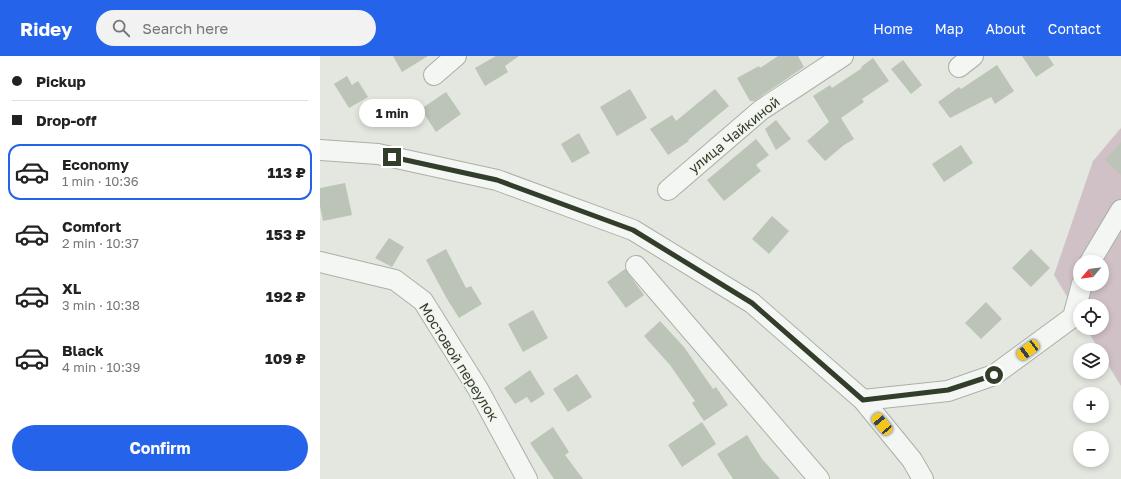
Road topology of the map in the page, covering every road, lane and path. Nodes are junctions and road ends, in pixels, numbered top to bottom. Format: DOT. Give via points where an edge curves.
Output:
graph roads {
  1 [pos="456,56"];
  2 [pos="843,56"];
  3 [pos="434,75"];
  4 [pos="320,150"];
  5 [pos="668,190"];
  6 [pos="1121,210"];
  7 [pos="1094,255"];
  8 [pos="320,262"];
  9 [pos="636,266"];
  10 [pos="1080,291"];
  11 [pos="863,400"];
  12 [pos="527,479"];
  13 [pos="818,479"];
  14 [pos="923,479"];
  1 -- 3 [label="street"];
  2 -- 5 [label="street, улица Чайкиной" via="761,110"];
  4 -- 11 [label="street" via="378,154 497,180 633,230 752,303"];
  6 -- 7 [label="street"];
  8 -- 12 [label="street, Мостовой переулок" via="395,280 423,301 478,389"];
  9 -- 13 [label="street"];
  10 -- 11 [label="street" via="1073,317 994,375 948,390"];
  11 -- 14 [label="street" via="912,460"];
}
